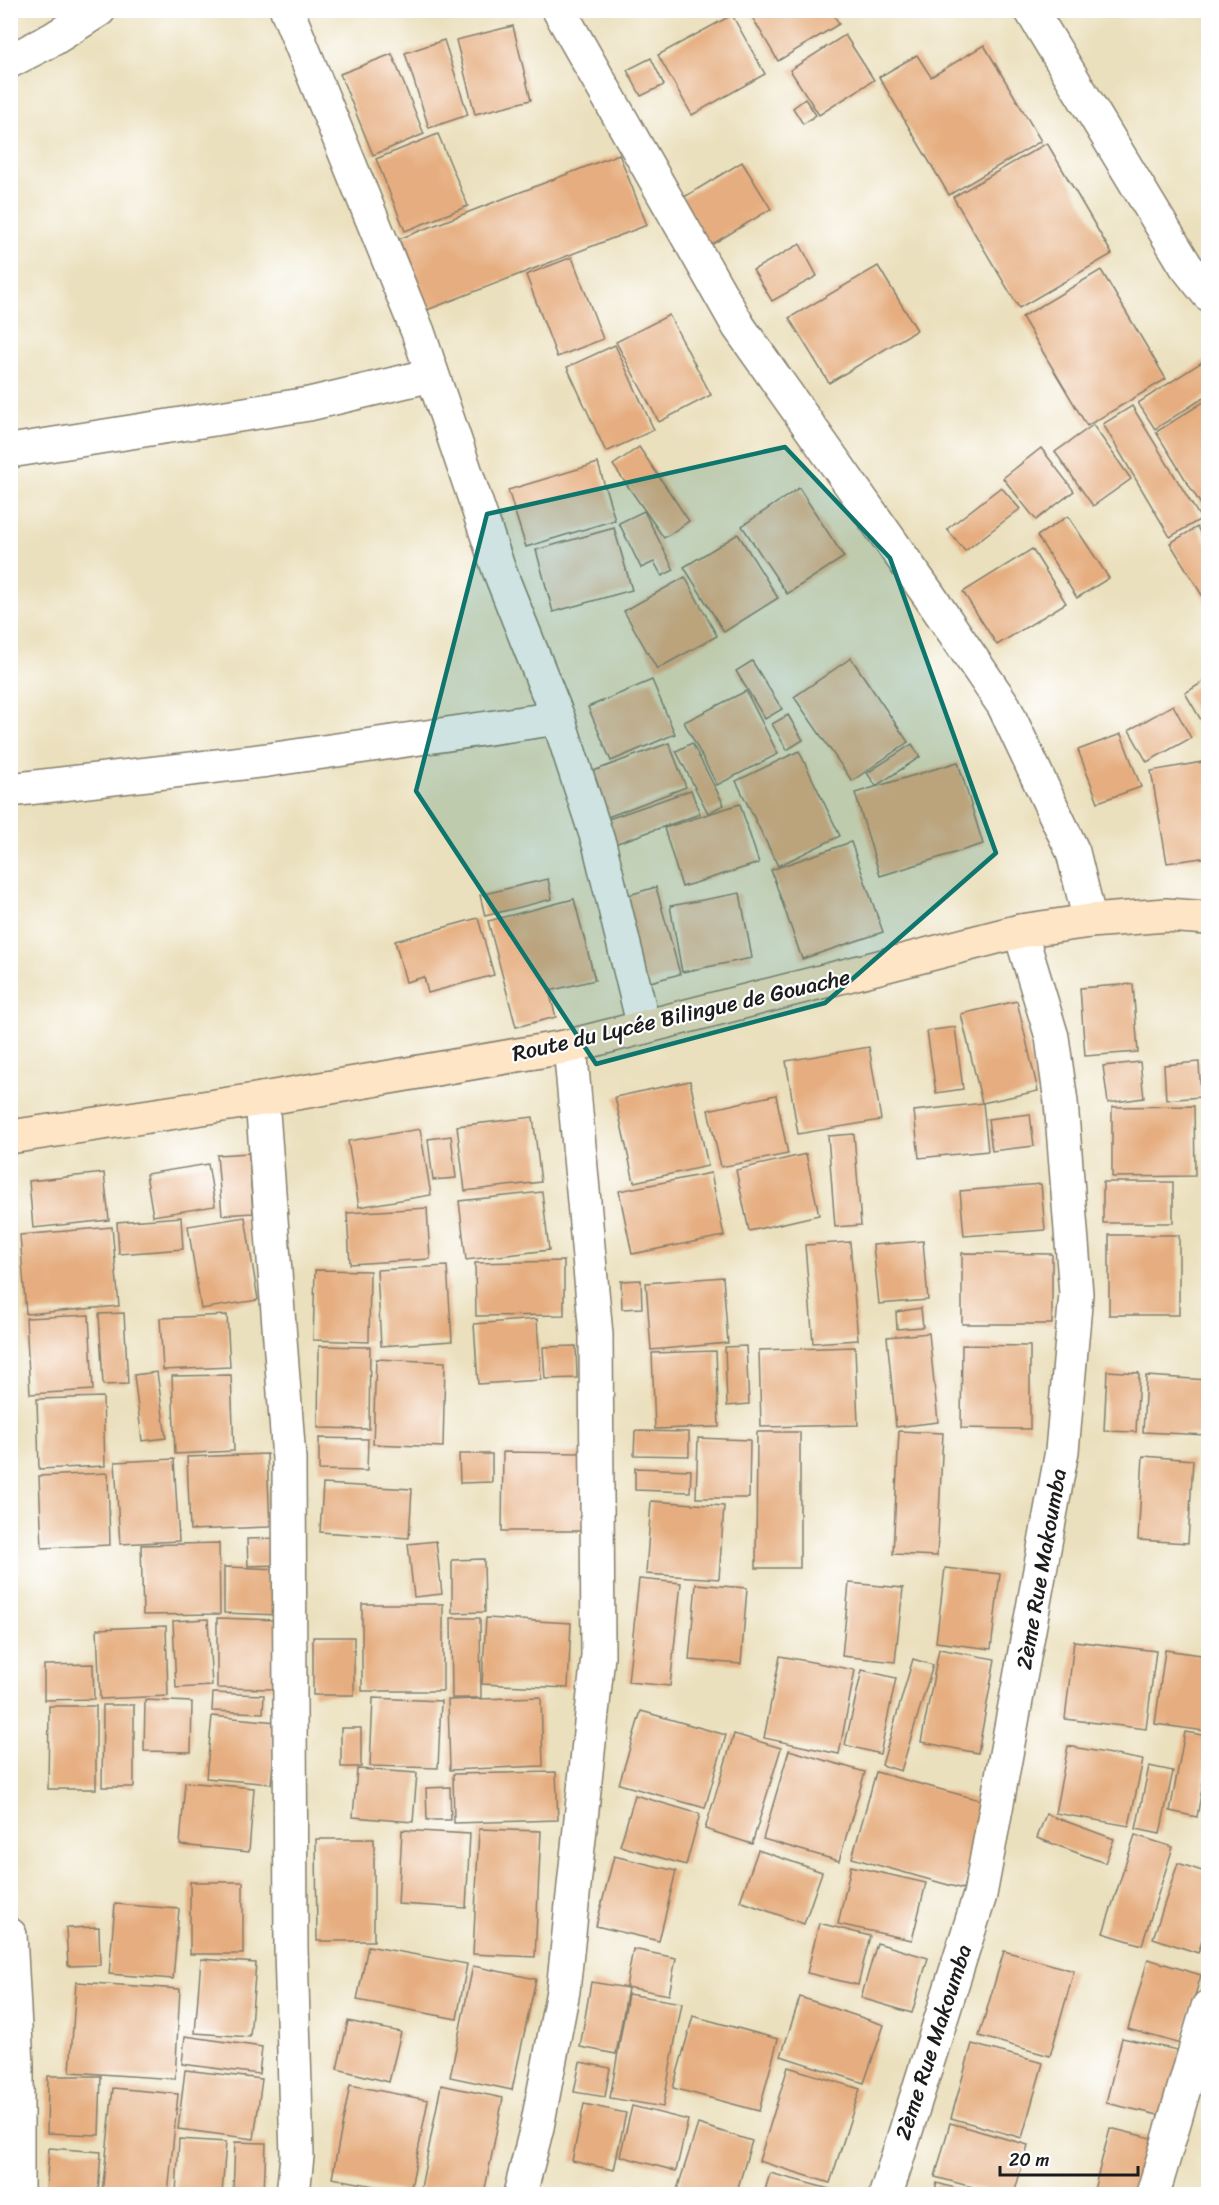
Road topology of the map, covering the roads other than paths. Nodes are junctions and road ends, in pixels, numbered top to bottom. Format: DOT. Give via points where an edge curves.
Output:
graph roads {
  1 [pos="99,10"];
  2 [pos="287,10"];
  3 [pos="559,10"];
  4 [pos="1030,10"];
  5 [pos="10,61"];
  6 [pos="1209,294"];
  7 [pos="432,375"];
  8 [pos="10,451"];
  9 [pos="558,718"];
  10 [pos="10,790"];
  11 [pos="1209,918"];
  12 [pos="1090,921"];
  13 [pos="1020,931"];
  14 [pos="644,1028"];
  15 [pos="570,1046"];
  16 [pos="262,1099"];
  17 [pos="10,1137"];
  18 [pos="10,1935"];
  19 [pos="1209,2007"];
  20 [pos="17,2194"];
  21 [pos="293,2194"];
  22 [pos="520,2194"];
  23 [pos="886,2194"];
  24 [pos="1153,2194"];
  1 -- 5 [label="street"];
  2 -- 7 [label="street"];
  3 -- 12 [label="street" via="739,327 1004,706 1073,852"];
  4 -- 6 [label="street" via="1185,267"];
  7 -- 8 [label="street" via="309,404"];
  7 -- 9 [label="street" via="499,570"];
  9 -- 10 [label="street" via="268,760"];
  9 -- 14 [label="street" via="600,847"];
  11 -- 12 [label="street, Route du Lycée Bilingue de Gouache" via="1167,915"];
  12 -- 13 [label="street, Route du Lycée Bilingue de Gouache"];
  13 -- 14 [label="street, Route du Lycée Bilingue de Gouache"];
  13 -- 23 [label="street, 2ème Rue Makoumba" via="1052,1037 1061,1102 1076,1294 1062,1451 980,1895"];
  14 -- 15 [label="street, Route du Lycée Bilingue de Gouache"];
  15 -- 16 [label="street, Route du Lycée Bilingue de Gouache"];
  15 -- 22 [label="street" via="596,1335 598,1656 563,1991"];
  16 -- 17 [label="street, Route du Lycée Bilingue de Gouache"];
  16 -- 21 [label="street" via="289,1459 290,1913 297,2156"];
  18 -- 20 [label="street"];
  19 -- 24 [label="street"];
}
